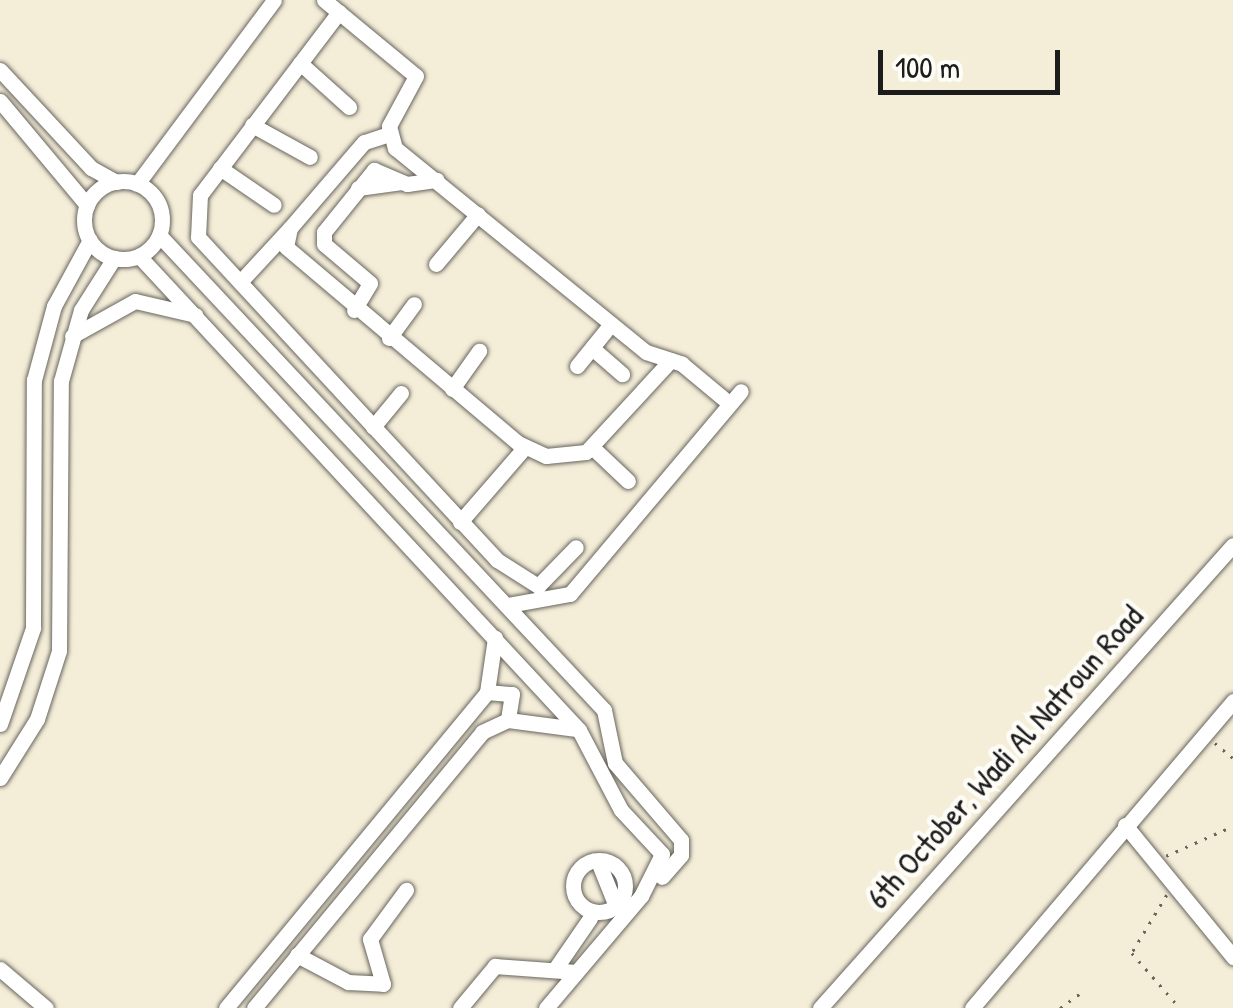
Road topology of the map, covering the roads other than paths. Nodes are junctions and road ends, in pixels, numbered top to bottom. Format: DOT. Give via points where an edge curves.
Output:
graph roads {
  1 [pos="324,0"];
  2 [pos="272,2"];
  3 [pos="339,12"];
  4 [pos="300,62"];
  5 [pos="0,70"];
  6 [pos="0,101"];
  7 [pos="349,107"];
  8 [pos="252,125"];
  9 [pos="388,134"];
  10 [pos="310,157"];
  11 [pos="220,168"];
  12 [pos="437,180"];
  13 [pos="116,182"];
  14 [pos="137,184"];
  15 [pos="88,205"];
  16 [pos="274,205"];
  17 [pos="478,214"];
  18 [pos="290,228"];
  19 [pos="159,236"];
  20 [pos="90,240"];
  21 [pos="266,251"];
  22 [pos="289,253"];
  23 [pos="139,256"];
  24 [pos="114,258"];
  25 [pos="436,264"];
  26 [pos="69,273"];
  27 [pos="240,282"];
  28 [pos="92,286"];
  29 [pos="414,304"];
  30 [pos="354,310"];
  31 [pos="201,317"];
  32 [pos="612,324"];
  33 [pos="72,336"];
  34 [pos="389,338"];
  35 [pos="592,348"];
  36 [pos="480,351"];
  37 [pos="671,360"];
  38 [pos="577,366"];
  39 [pos="622,374"];
  40 [pos="452,389"];
  41 [pos="741,391"];
  42 [pos="401,393"];
  43 [pos="730,404"];
  44 [pos="373,427"];
  45 [pos="524,448"];
  46 [pos="593,448"];
  47 [pos="628,481"];
  48 [pos="460,522"];
  49 [pos="1233,545"];
  50 [pos="576,547"];
  51 [pos="508,605"];
  52 [pos="495,638"];
  53 [pos="487,692"];
  54 [pos="1233,700"];
  55 [pos="508,720"];
  56 [pos="0,724"];
  57 [pos="579,730"];
  58 [pos="610,741"];
  59 [pos="593,750"];
  60 [pos="0,778"];
  61 [pos="1126,824"];
  62 [pos="682,851"];
  63 [pos="662,854"];
  64 [pos="406,890"];
  65 [pos="640,896"];
  66 [pos="590,918"];
  67 [pos="297,955"];
  68 [pos="1233,957"];
  69 [pos="0,970"];
  70 [pos="556,970"];
  71 [pos="576,972"];
  72 [pos="46,1008"];
  73 [pos="226,1008"];
  74 [pos="254,1008"];
  75 [pos="460,1008"];
  76 [pos="546,1008"];
  77 [pos="820,1008"];
  78 [pos="972,1008"];
  1 -- 3 [label="street"];
  2 -- 14 [label="street"];
  3 -- 4 [label="street"];
  3 -- 9 [label="street" via="416,76"];
  4 -- 7 [label="street"];
  4 -- 8 [label="street"];
  5 -- 13 [label="street" via="91,168"];
  6 -- 15 [label="street"];
  8 -- 10 [label="street"];
  8 -- 11 [label="street"];
  9 -- 12 [label="street"];
  9 -- 18 [label="street" via="364,142"];
  11 -- 16 [label="street"];
  11 -- 27 [label="street" via="194,220"];
  12 -- 17 [label="street"];
  12 -- 30 [label="street" via="358,188 322,239 370,283"];
  13 -- 14 [label="street"];
  13 -- 15 [label="street"];
  14 -- 19 [label="street" via="158,204"];
  15 -- 20 [label="street"];
  17 -- 25 [label="street"];
  17 -- 32 [label="street"];
  18 -- 21 [label="street"];
  18 -- 22 [label="street"];
  19 -- 23 [label="street"];
  19 -- 51 [label="street"];
  20 -- 24 [label="street"];
  20 -- 26 [label="street"];
  21 -- 22 [label="street"];
  21 -- 27 [label="street"];
  22 -- 30 [label="street"];
  23 -- 24 [label="street"];
  23 -- 31 [label="street"];
  24 -- 28 [label="street"];
  26 -- 28 [label="street"];
  26 -- 56 [label="street" via="34,380 32,628"];
  27 -- 44 [label="street"];
  28 -- 33 [label="street"];
  29 -- 34 [label="street"];
  30 -- 34 [label="street"];
  31 -- 33 [label="street" via="135,300"];
  31 -- 52 [label="street"];
  32 -- 35 [label="street"];
  32 -- 37 [label="street"];
  33 -- 60 [label="street" via="59,398 63,630 37,719"];
  34 -- 40 [label="street"];
  35 -- 38 [label="street"];
  35 -- 39 [label="street"];
  36 -- 40 [label="street"];
  37 -- 43 [label="street"];
  37 -- 46 [label="street"];
  40 -- 45 [label="street"];
  41 -- 43 [label="street"];
  42 -- 44 [label="street"];
  43 -- 51 [label="street" via="570,594"];
  44 -- 48 [label="street"];
  45 -- 46 [label="street" via="554,458"];
  45 -- 48 [label="street"];
  46 -- 47 [label="street"];
  48 -- 50 [label="street" via="528,585 547,582"];
  49 -- 77 [label="street, 6th October, Wadi Al Natroun Road"];
  51 -- 58 [label="street" via="604,710"];
  52 -- 53 [label="street"];
  52 -- 57 [label="street"];
  53 -- 55 [label="street" via="512,694"];
  53 -- 73 [label="street"];
  54 -- 61 [label="street"];
  55 -- 57 [label="street"];
  55 -- 67 [label="street" via="475,738"];
  57 -- 59 [label="street"];
  58 -- 59 [label="street"];
  58 -- 62 [label="street" via="620,772"];
  59 -- 63 [label="street" via="621,810"];
  61 -- 68 [label="street"];
  61 -- 78 [label="street"];
  62 -- 63 [label="street"];
  62 -- 65 [label="street"];
  63 -- 65 [label="street"];
  64 -- 67 [label="street" via="370,938 383,984 348,982"];
  65 -- 71 [label="street"];
  66 -- 66 [label="street" via="577,896 606,881"];
  66 -- 70 [label="street"];
  67 -- 74 [label="street"];
  69 -- 72 [label="street"];
  70 -- 71 [label="street"];
  70 -- 75 [label="street" via="495,966"];
  71 -- 76 [label="street"];
}
